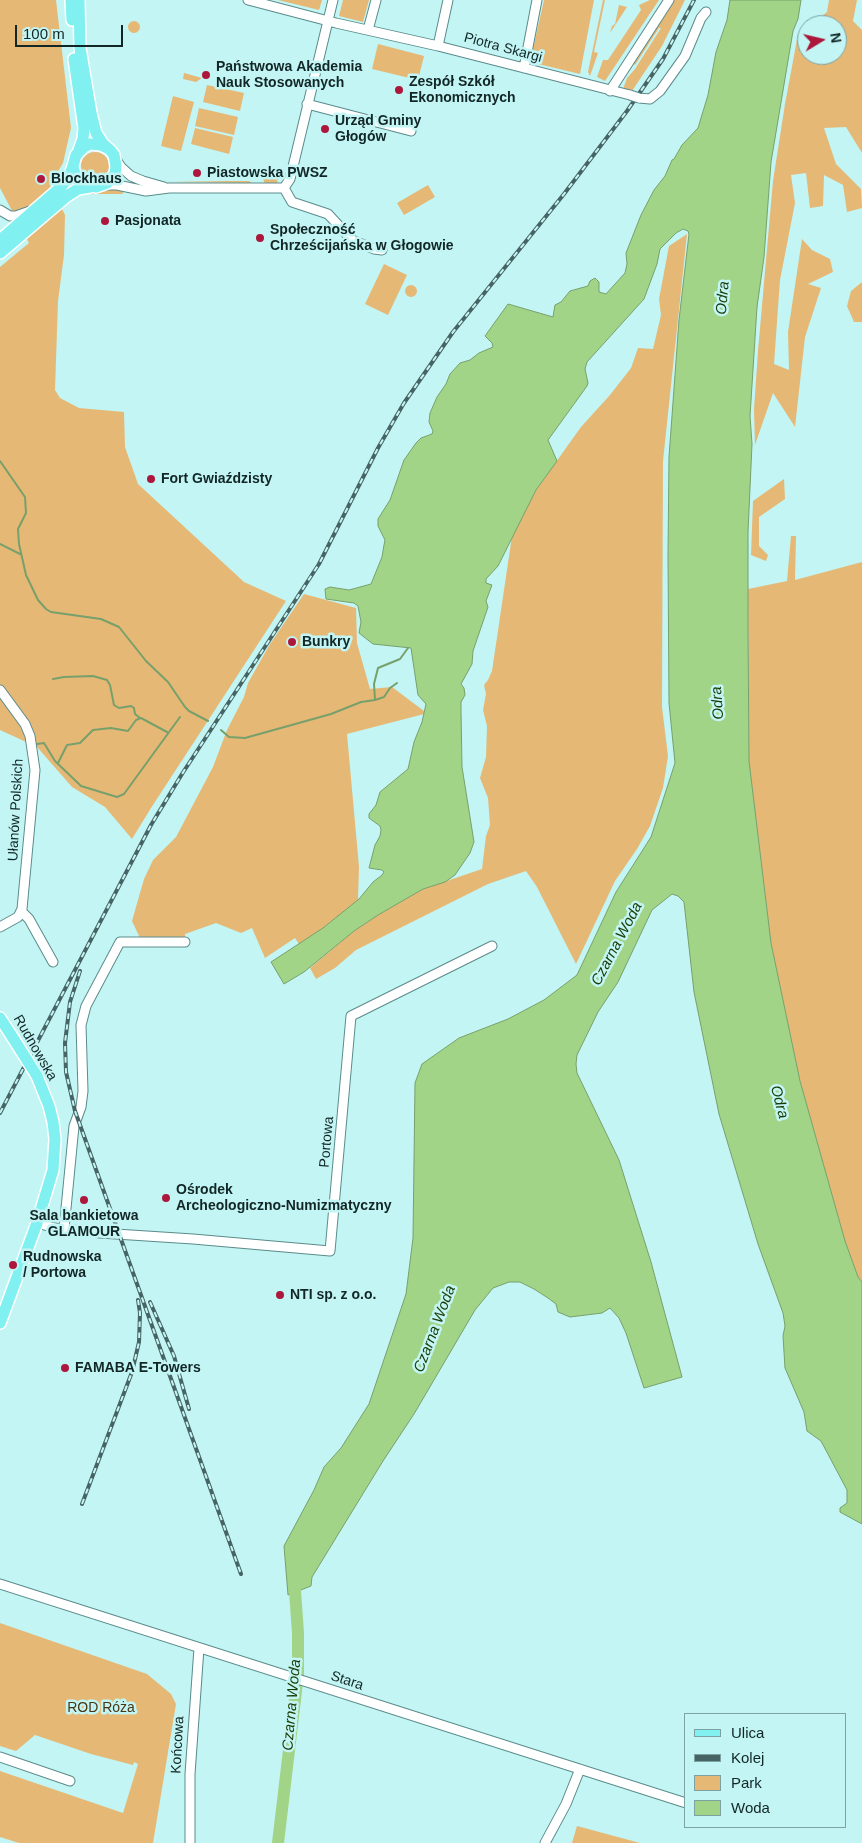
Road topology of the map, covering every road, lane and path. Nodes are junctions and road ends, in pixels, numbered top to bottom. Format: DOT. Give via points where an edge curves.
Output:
graph roads {
  1 [pos="71,0"];
  2 [pos="79,0"];
  3 [pos="248,0"];
  4 [pos="333,0"];
  5 [pos="376,0"];
  6 [pos="448,0"];
  7 [pos="537,0"];
  8 [pos="669,0"];
  9 [pos="706,12"];
  10 [pos="328,21"];
  11 [pos="368,30"];
  12 [pos="438,46"];
  13 [pos="524,68"];
  14 [pos="610,91"];
  15 [pos="308,104"];
  16 [pos="411,131"];
  17 [pos="107,148"];
  18 [pos="80,150"];
  19 [pos="115,158"];
  20 [pos="73,166"];
  21 [pos="103,185"];
  22 [pos="90,187"];
  23 [pos="169,188"];
  24 [pos="284,188"];
  25 [pos="39,206"];
  26 [pos="0,210"];
  27 [pos="0,240"];
  28 [pos="382,250"];
  29 [pos="0,253"];
  30 [pos="0,690"];
  31 [pos="22,912"];
  32 [pos="0,927"];
  33 [pos="185,942"];
  34 [pos="492,946"];
  35 [pos="53,962"];
  36 [pos="0,1018"];
  37 [pos="37,1223"];
  38 [pos="64,1229"];
  39 [pos="0,1324"];
  40 [pos="0,1584"];
  41 [pos="199,1648"];
  42 [pos="0,1757"];
  43 [pos="580,1769"];
  44 [pos="70,1781"];
  45 [pos="684,1802"];
  46 [pos="190,1843"];
  47 [pos="544,1843"];
  1 -- 18 [label="main road" via="73,48 84,128"];
  2 -- 17 [label="main road" via="80,48 91,113 96,133"];
  3 -- 10 [label="street, Piotra Skargi"];
  4 -- 10 [label="street"];
  5 -- 11 [label="street"];
  6 -- 12 [label="street"];
  7 -- 13 [label="street"];
  8 -- 14 [label="street"];
  9 -- 14 [label="street, Piotra Skargi" via="686,54 651,99"];
  10 -- 11 [label="street, Piotra Skargi"];
  10 -- 15 [label="street"];
  11 -- 12 [label="street, Piotra Skargi"];
  12 -- 13 [label="street, Piotra Skargi"];
  13 -- 14 [label="street, Piotra Skargi"];
  15 -- 16 [label="street"];
  15 -- 24 [label="street" via="290,179"];
  17 -- 18 [label="main road" via="90,144"];
  17 -- 19 [label="main road"];
  18 -- 20 [label="main road"];
  19 -- 21 [label="main road" via="115,174"];
  19 -- 23 [label="street" via="131,176"];
  20 -- 22 [label="main road" via="78,179"];
  20 -- 25 [label="main road" via="66,181"];
  21 -- 22 [label="main road"];
  21 -- 23 [label="street" via="146,191"];
  22 -- 29 [label="main road" via="68,196"];
  23 -- 24 [label="street"];
  24 -- 28 [label="street" via="292,202 328,214 352,240"];
  25 -- 26 [label="street" via="16,216"];
  25 -- 27 [label="main road"];
  30 -- 31 [label="street, Ułanów Polskich" via="25,724 34,759"];
  31 -- 32 [label="street"];
  31 -- 35 [label="street" via="30,919"];
  33 -- 38 [label="street" via="120,942 86,1006 82,1025 81,1107 74,1126"];
  34 -- 38 [label="street, Portowa" via="351,1016 330,1252"];
  36 -- 37 [label="main road, Rudnowska, bridge" via="36,1076 49,1106 55,1138 53,1170"];
  37 -- 38 [label="street, Portowa"];
  37 -- 39 [label="main road, Rudnowska"];
  40 -- 41 [label="street, Stara"];
  41 -- 43 [label="street, Stara"];
  41 -- 46 [label="street, Końcowa" via="190,1774"];
  42 -- 44 [label="street"];
  43 -- 45 [label="street, Stara"];
  43 -- 47 [label="street" via="566,1804"];
}
